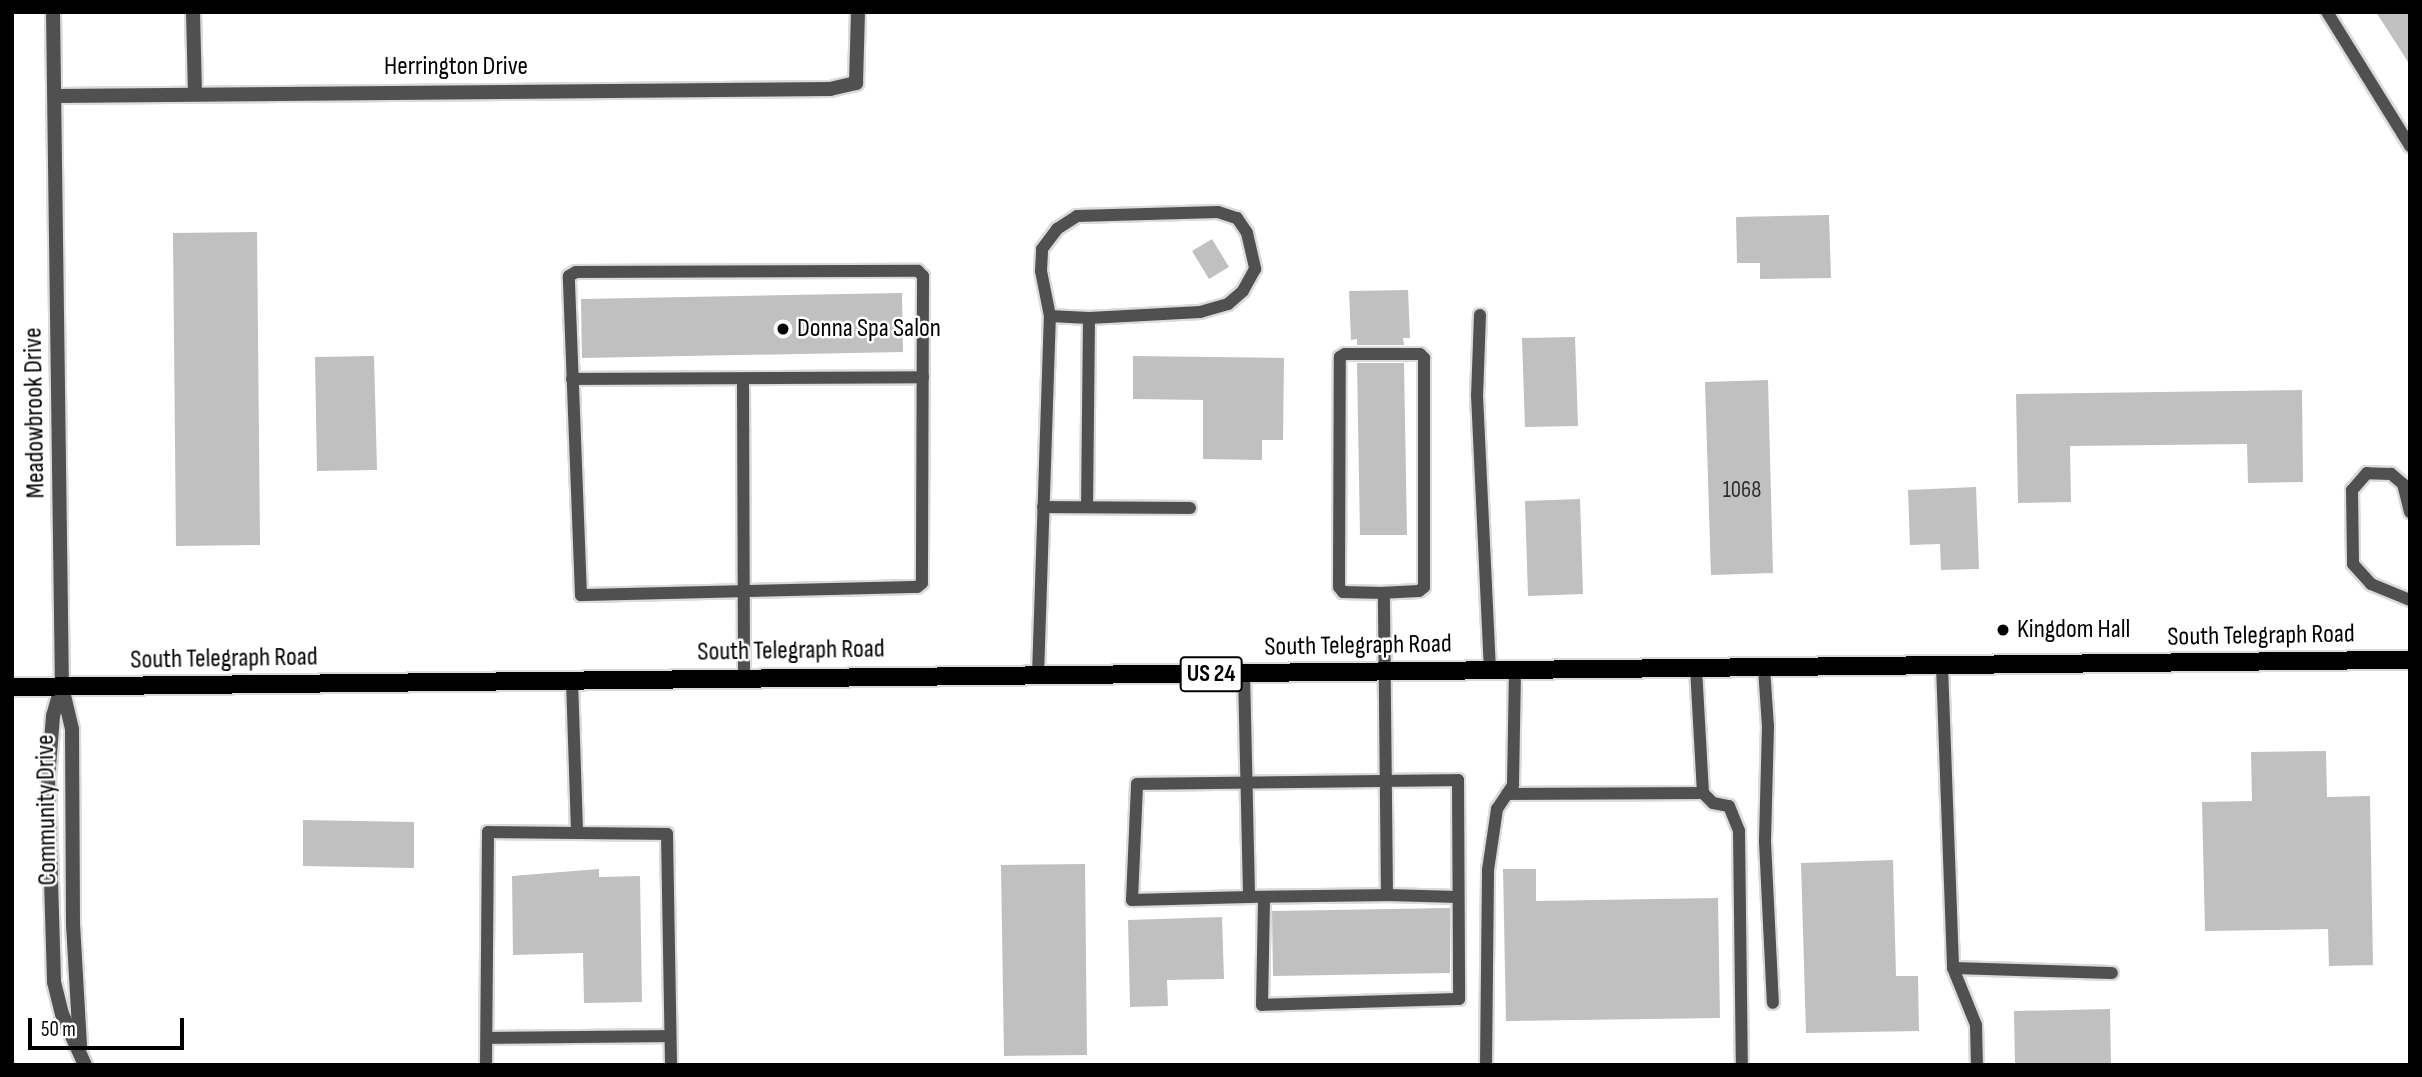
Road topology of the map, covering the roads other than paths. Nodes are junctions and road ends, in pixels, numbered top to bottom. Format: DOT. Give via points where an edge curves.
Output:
graph roads {
  1 [pos="53,12"];
  2 [pos="193,12"];
  3 [pos="858,12"];
  4 [pos="2327,12"];
  5 [pos="195,93"];
  6 [pos="56,96"];
  7 [pos="2410,146"];
  8 [pos="1480,314"];
  9 [pos="1050,316"];
  10 [pos="1089,318"];
  11 [pos="923,377"];
  12 [pos="572,379"];
  13 [pos="743,381"];
  14 [pos="1044,507"];
  15 [pos="1087,507"];
  16 [pos="1190,508"];
  17 [pos="2410,512"];
  18 [pos="744,590"];
  19 [pos="1384,593"];
  20 [pos="2410,600"];
  21 [pos="2410,660"];
  22 [pos="1942,666"];
  23 [pos="1696,668"];
  24 [pos="1764,668"];
  25 [pos="1515,670"];
  26 [pos="1490,671"];
  27 [pos="1387,672"];
  28 [pos="1244,673"];
  29 [pos="1038,675"];
  30 [pos="744,677"];
  31 [pos="572,680"];
  32 [pos="12,687"];
  33 [pos="62,687"];
  34 [pos="1387,780"];
  35 [pos="1246,782"];
  36 [pos="1703,793"];
  37 [pos="1507,794"];
  38 [pos="577,832"];
  39 [pos="73,880"];
  40 [pos="51,882"];
  41 [pos="1387,895"];
  42 [pos="1249,897"];
  43 [pos="1264,897"];
  44 [pos="1458,897"];
  45 [pos="1954,968"];
  46 [pos="2112,973"];
  47 [pos="1773,1003"];
  48 [pos="670,1035"];
  49 [pos="486,1038"];
  50 [pos="80,1047"];
  51 [pos="85,1065"];
  52 [pos="486,1065"];
  53 [pos="671,1065"];
  54 [pos="1486,1065"];
  55 [pos="1742,1065"];
  56 [pos="1976,1065"];
  1 -- 6 [label="street, Meadowbrook Drive"];
  2 -- 5 [label="street"];
  3 -- 5 [label="street, Herrington Drive" via="856,83 830,89"];
  4 -- 7 [label="lane"];
  5 -- 6 [label="street, Herrington Drive"];
  6 -- 33 [label="street, Meadowbrook Drive"];
  8 -- 26 [label="lane" via="1477,395"];
  9 -- 10 [label="lane"];
  9 -- 10 [label="lane" via="1041,271 1042,249 1057,229 1077,216 1218,212 1237,218 1247,233 1255,269 1243,291 1228,304 1200,312"];
  9 -- 14 [label="lane"];
  10 -- 15 [label="lane"];
  11 -- 12 [label="lane" via="923,276 918,271 603,272 569,276"];
  11 -- 13 [label="lane"];
  11 -- 18 [label="lane" via="922,583 917,587"];
  12 -- 13 [label="lane"];
  12 -- 18 [label="lane" via="580,595"];
  13 -- 18 [label="lane"];
  14 -- 15 [label="lane"];
  14 -- 29 [label="lane"];
  15 -- 16 [label="lane"];
  17 -- 20 [label="lane" via="2403,484 2391,474 2367,473 2352,491 2353,564 2371,583"];
  18 -- 30 [label="lane"];
  19 -- 19 [label="lane" via="1343,592 1339,587 1340,357 1345,354 1419,354 1424,358 1424,587"];
  19 -- 27 [label="lane"];
  21 -- 22 [label="main road, South Telegraph Road / US 24"];
  22 -- 24 [label="main road, South Telegraph Road / US 24"];
  22 -- 45 [label="lane"];
  23 -- 24 [label="main road, South Telegraph Road / US 24"];
  23 -- 25 [label="main road, South Telegraph Road / US 24"];
  23 -- 36 [label="lane"];
  24 -- 47 [label="lane" via="1768,726 1765,842"];
  25 -- 26 [label="main road, South Telegraph Road / US 24"];
  25 -- 37 [label="lane" via="1513,785"];
  26 -- 27 [label="main road, South Telegraph Road / US 24"];
  27 -- 28 [label="main road, South Telegraph Road / US 24"];
  27 -- 34 [label="lane"];
  28 -- 29 [label="main road, South Telegraph Road / US 24"];
  28 -- 35 [label="lane"];
  29 -- 30 [label="main road, South Telegraph Road / US 24"];
  30 -- 31 [label="main road, South Telegraph Road / US 24"];
  31 -- 33 [label="main road, South Telegraph Road / US 24"];
  31 -- 38 [label="lane"];
  32 -- 33 [label="main road, South Telegraph Road / US 24"];
  33 -- 39 [label="street, Community Drive" via="72,729"];
  33 -- 40 [label="street, Community Drive" via="53,716 48,779"];
  34 -- 35 [label="lane"];
  34 -- 41 [label="lane"];
  34 -- 44 [label="lane" via="1458,780"];
  35 -- 42 [label="lane"];
  35 -- 42 [label="lane" via="1137,784 1132,900"];
  36 -- 37 [label="lane"];
  36 -- 55 [label="lane" via="1713,803 1728,806 1739,831"];
  37 -- 54 [label="lane" via="1497,809 1488,870"];
  38 -- 48 [label="lane" via="667,834"];
  38 -- 49 [label="lane" via="488,832"];
  39 -- 40 [label="lane"];
  39 -- 50 [label="street, Community Drive"];
  40 -- 50 [label="street, Community Drive" via="54,982 62,1014"];
  41 -- 43 [label="lane"];
  41 -- 44 [label="lane"];
  42 -- 43 [label="lane"];
  43 -- 44 [label="lane" via="1262,1005 1459,999"];
  45 -- 46 [label="lane"];
  45 -- 56 [label="lane" via="1976,1025"];
  48 -- 49 [label="lane"];
  48 -- 53 [label="lane"];
  49 -- 52 [label="lane"];
  50 -- 51 [label="street, Community Drive"];
}
